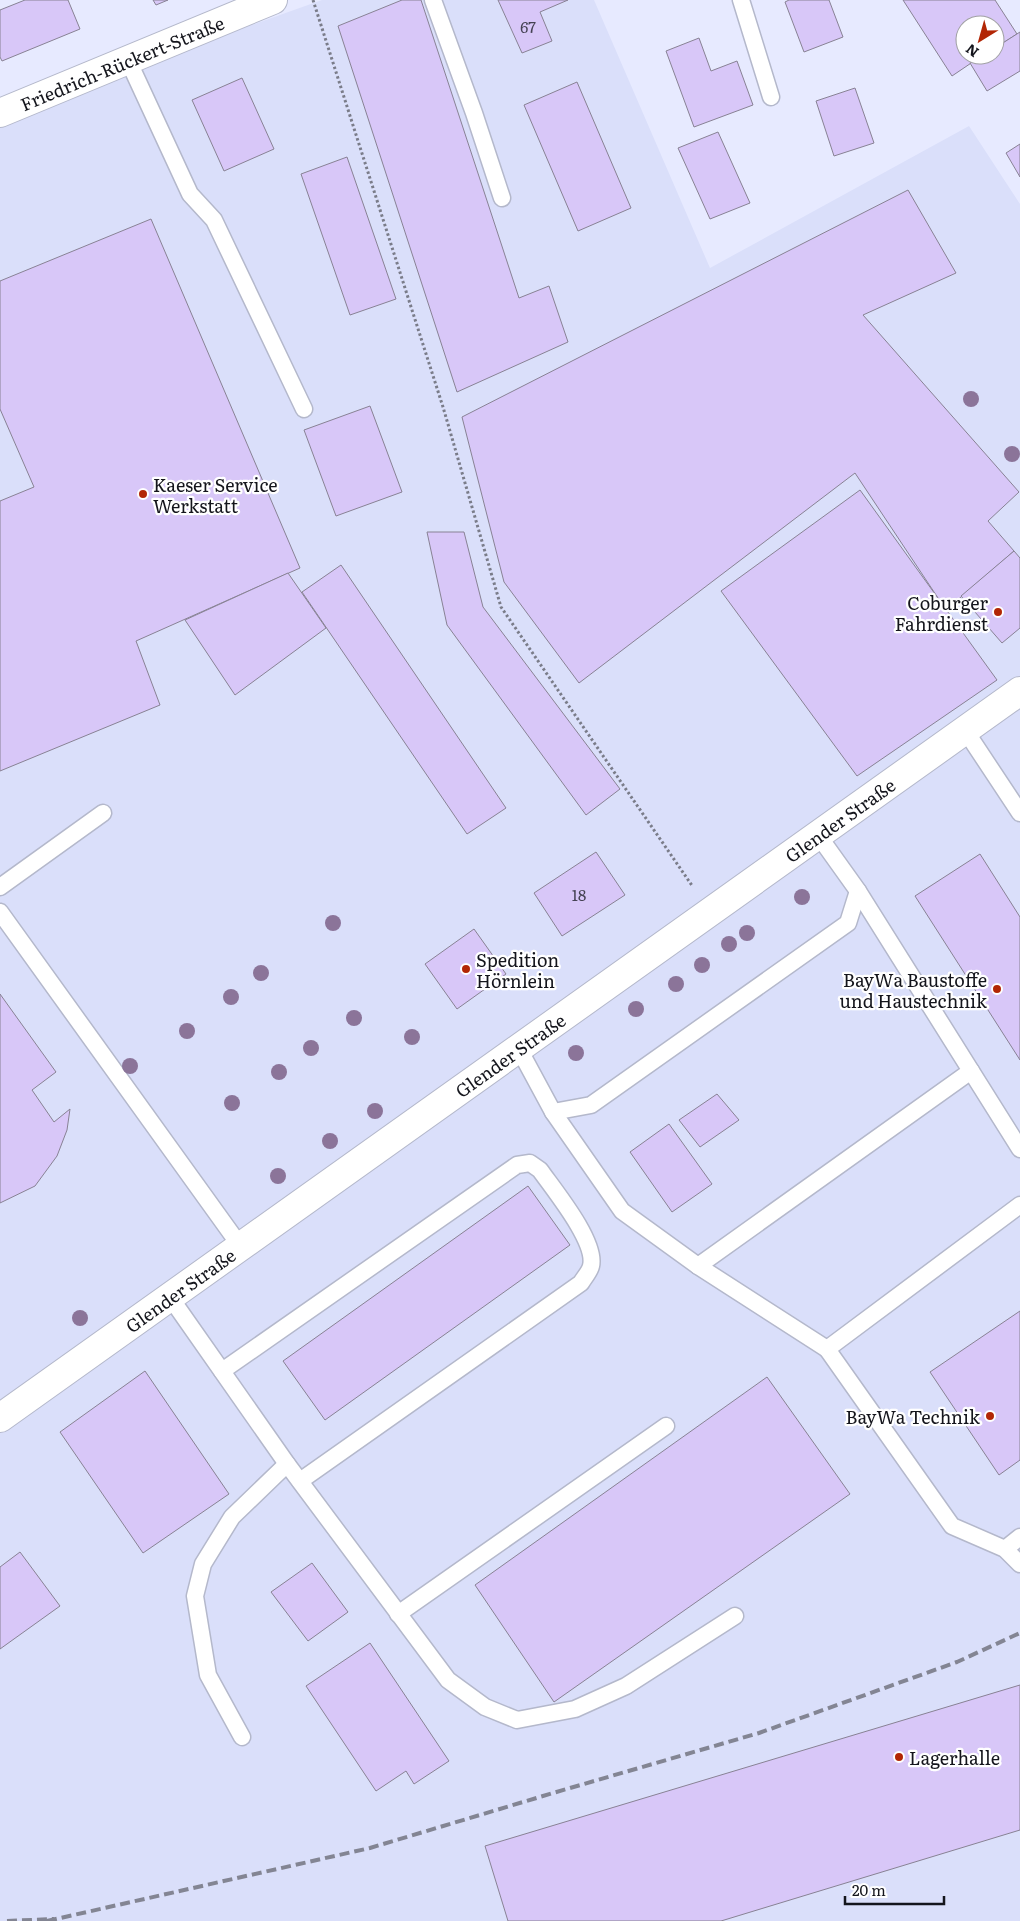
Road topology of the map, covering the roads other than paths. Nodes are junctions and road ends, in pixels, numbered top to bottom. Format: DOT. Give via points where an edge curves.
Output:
graph roads {
  1 [pos="273,0"];
  2 [pos="432,0"];
  3 [pos="741,0"];
  4 [pos="128,60"];
  5 [pos="771,97"];
  6 [pos="0,113"];
  7 [pos="502,198"];
  8 [pos="304,409"];
  9 [pos="1020,691"];
  10 [pos="965,730"];
  11 [pos="103,813"];
  12 [pos="1020,813"];
  13 [pos="818,836"];
  14 [pos="0,887"];
  15 [pos="858,891"];
  16 [pos="0,912"];
  17 [pos="519,1049"];
  18 [pos="971,1071"];
  19 [pos="553,1112"];
  20 [pos="1020,1149"];
  21 [pos="1020,1205"];
  22 [pos="241,1247"];
  23 [pos="698,1266"];
  24 [pos="170,1297"];
  25 [pos="827,1349"];
  26 [pos="222,1371"];
  27 [pos="0,1418"];
  28 [pos="666,1426"];
  29 [pos="287,1464"];
  30 [pos="300,1481"];
  31 [pos="1020,1537"];
  32 [pos="1005,1549"];
  33 [pos="1020,1564"];
  34 [pos="398,1614"];
  35 [pos="735,1616"];
  36 [pos="242,1737"];
  1 -- 4 [label="street, Friedrich-Rückert-Straße"];
  2 -- 7 [label="lane"];
  3 -- 5 [label="lane"];
  4 -- 6 [label="street, Friedrich-Rückert-Straße"];
  4 -- 8 [label="lane" via="190,194 214,220"];
  9 -- 10 [label="street, Glender Straße"];
  10 -- 12 [label="lane"];
  10 -- 13 [label="street, Glender Straße"];
  11 -- 14 [label="lane"];
  13 -- 15 [label="lane"];
  13 -- 17 [label="street, Glender Straße"];
  15 -- 18 [label="lane"];
  15 -- 19 [label="lane" via="848,923 591,1105"];
  16 -- 22 [label="lane"];
  17 -- 19 [label="lane"];
  17 -- 22 [label="street, Glender Straße"];
  18 -- 20 [label="lane"];
  18 -- 23 [label="lane"];
  19 -- 23 [label="lane" via="622,1211"];
  21 -- 25 [label="lane"];
  22 -- 24 [label="street, Glender Straße"];
  23 -- 25 [label="lane"];
  24 -- 26 [label="lane"];
  24 -- 27 [label="street, Glender Straße"];
  25 -- 32 [label="lane" via="952,1526"];
  26 -- 29 [label="lane"];
  26 -- 30 [label="lane" via="517,1165 530,1163 540,1170 585,1236 591,1266 581,1283"];
  28 -- 34 [label="lane"];
  29 -- 30 [label="lane"];
  29 -- 36 [label="lane" via="232,1517 203,1564 196,1596 208,1675"];
  30 -- 34 [label="lane"];
  31 -- 32 [label="lane"];
  32 -- 33 [label="lane"];
  34 -- 35 [label="lane" via="448,1680 484,1707 517,1720 575,1709 626,1686"];
}
